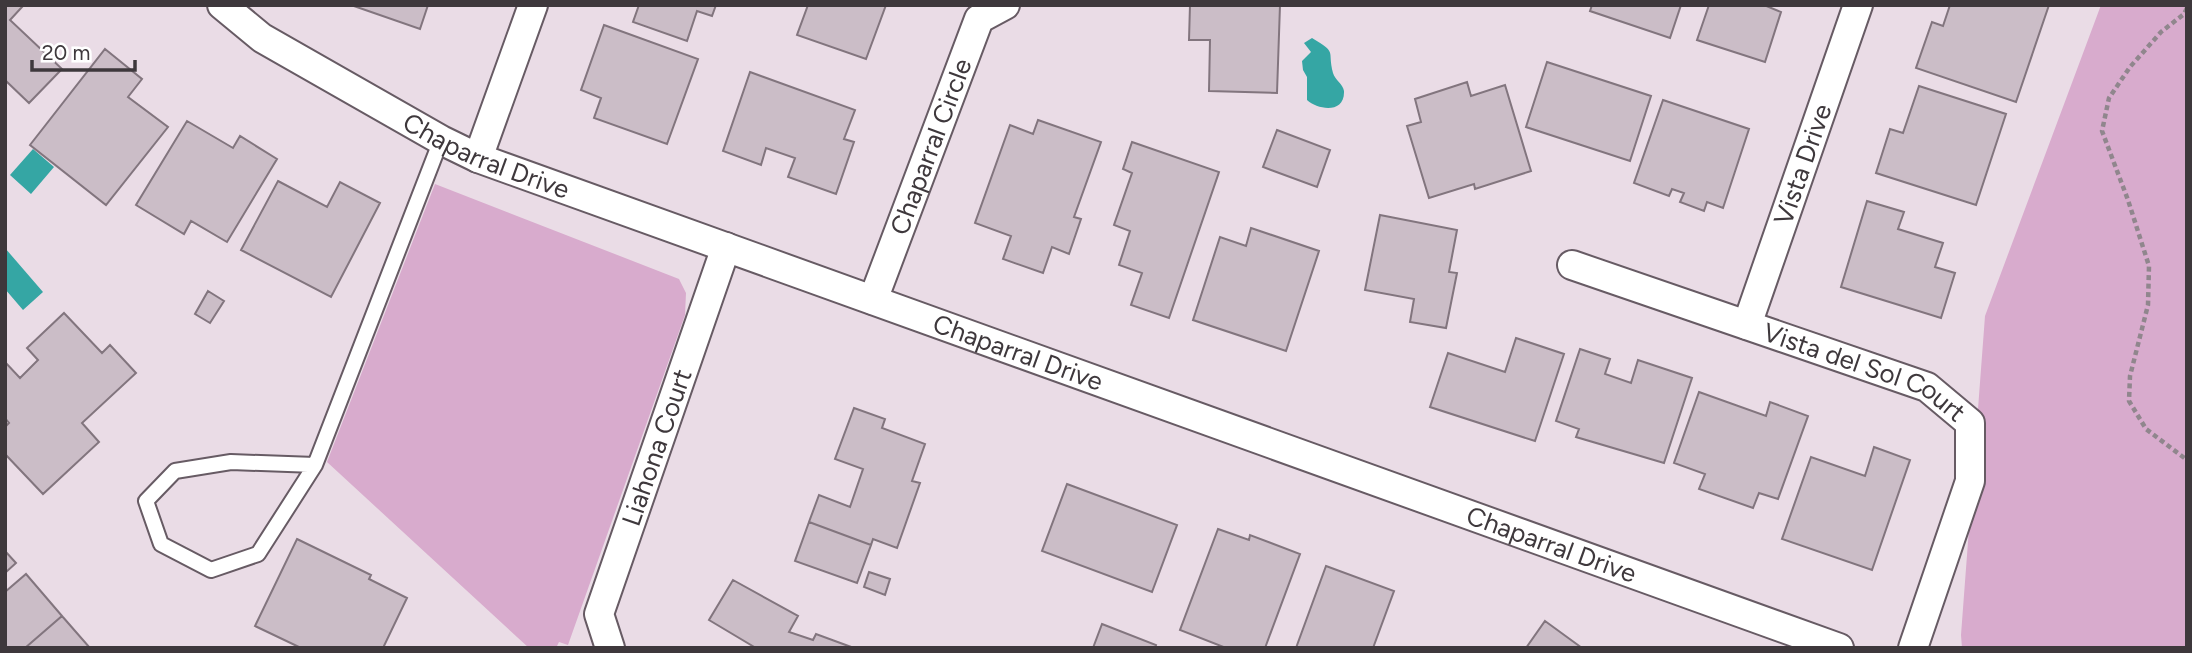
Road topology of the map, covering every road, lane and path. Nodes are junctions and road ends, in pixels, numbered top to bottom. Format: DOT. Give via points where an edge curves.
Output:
graph roads {
  1 [pos="222,5"];
  2 [pos="533,5"];
  3 [pos="1005,5"];
  4 [pos="1858,5"];
  5 [pos="2187,8"];
  6 [pos="441,140"];
  7 [pos="478,158"];
  8 [pos="726,247"];
  9 [pos="1572,265"];
  10 [pos="873,300"];
  11 [pos="1747,325"];
  12 [pos="2187,460"];
  13 [pos="315,465"];
  14 [pos="610,648"];
  15 [pos="1839,648"];
  16 [pos="1913,648"];
  1 -- 6 [label="street, Chaparral Drive" via="262,38"];
  2 -- 7 [label="street"];
  3 -- 10 [label="street, Chaparral Circle" via="979,19"];
  4 -- 11 [label="street, Vista Drive"];
  5 -- 12 [label="path" via="2161,32 2109,98 2102,131 2149,266 2148,305 2130,376 2129,401 2146,429"];
  6 -- 7 [label="street, Chaparral Drive"];
  6 -- 13 [label="lane"];
  7 -- 8 [label="street, Chaparral Drive"];
  8 -- 10 [label="street, Chaparral Drive"];
  8 -- 14 [label="street, Liahona Court" via="599,614"];
  9 -- 11 [label="street, Vista del Sol Court"];
  10 -- 15 [label="street, Chaparral Drive"];
  11 -- 16 [label="street, Vista del Sol Court" via="1927,387 1970,423 1970,481"];
  13 -- 13 [label="lane" via="258,554 211,570 161,544 146,501 175,471 232,462"];
}
